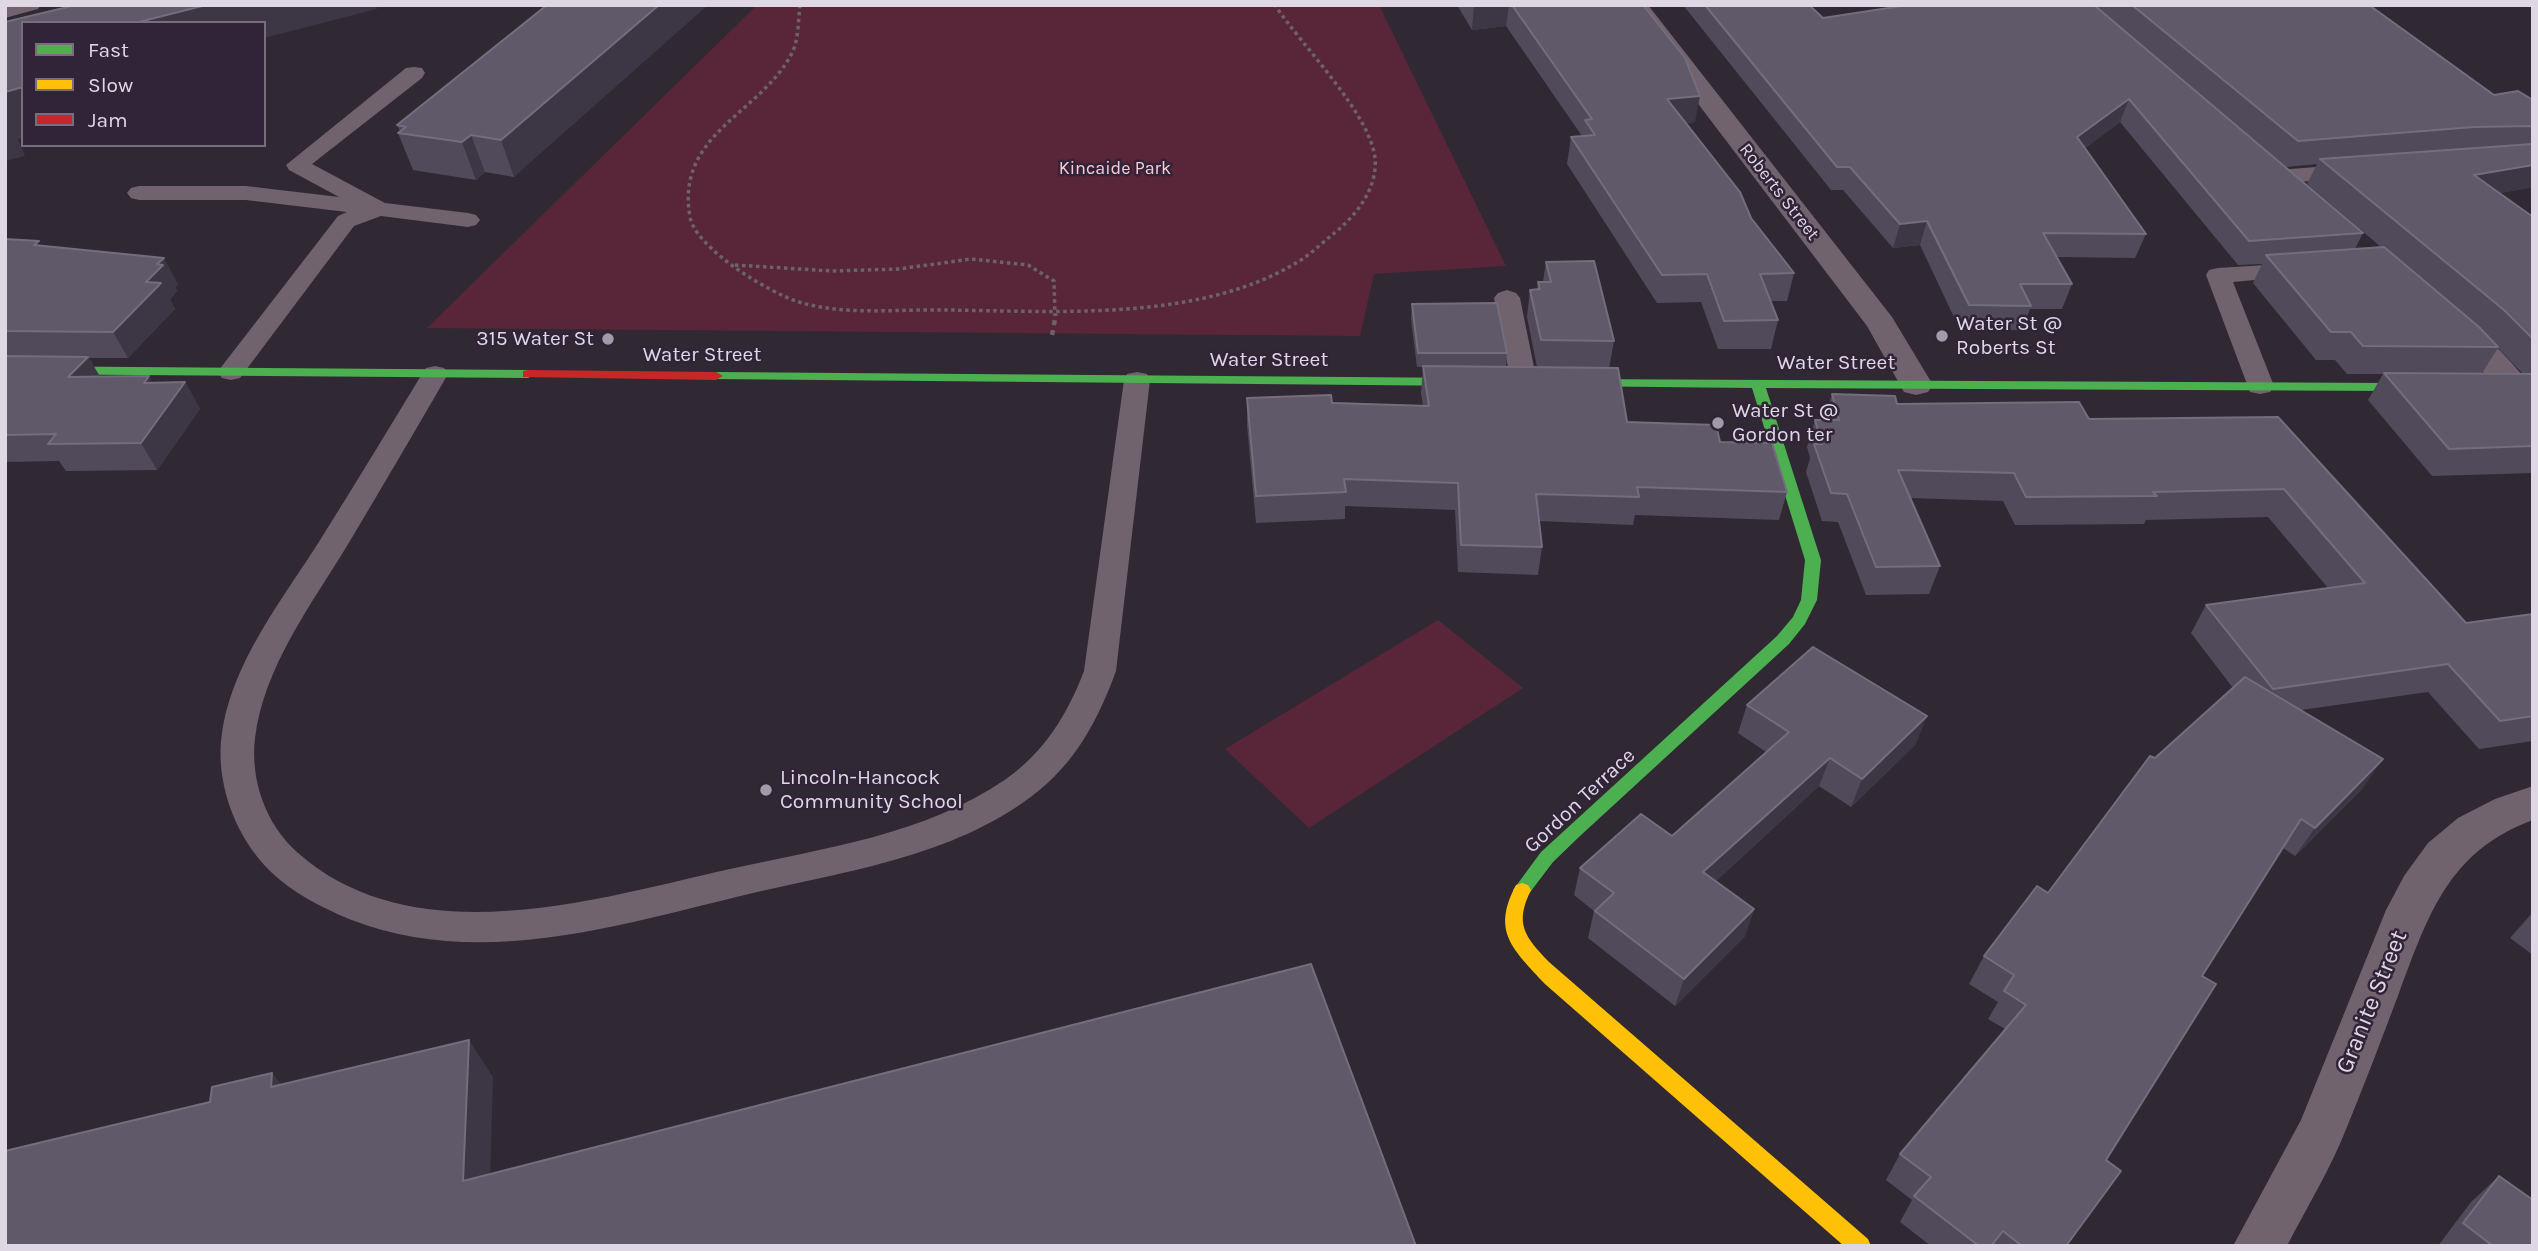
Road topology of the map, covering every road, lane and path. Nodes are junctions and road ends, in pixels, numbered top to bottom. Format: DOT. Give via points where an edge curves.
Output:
graph roads {
  1 [pos="31,5"];
  2 [pos="800,5"];
  3 [pos="1275,5"];
  4 [pos="1635,5"];
  5 [pos="5,12"];
  6 [pos="414,73"];
  7 [pos="2267,168"];
  8 [pos="2381,169"];
  9 [pos="139,193"];
  10 [pos="2308,203"];
  11 [pos="379,209"];
  12 [pos="467,220"];
  13 [pos="734,265"];
  14 [pos="2326,268"];
  15 [pos="1507,298"];
  16 [pos="2433,310"];
  17 [pos="1056,312"];
  18 [pos="1051,344"];
  19 [pos="5,370"];
  20 [pos="231,372"];
  21 [pos="435,374"];
  22 [pos="1137,380"];
  23 [pos="1523,382"];
  24 [pos="1758,384"];
  25 [pos="1916,385"];
  26 [pos="2260,386"];
  27 [pos="2524,388"];
  28 [pos="2533,803"];
  29 [pos="1860,1246"];
  30 [pos="2259,1246"];
  1 -- 5 [label="lane"];
  2 -- 13 [label="path" via="794,51 776,78 730,118 702,151 688,185 692,222 715,252"];
  3 -- 17 [label="path" via="1355,113 1375,155 1372,187 1357,212 1329,241 1295,265 1224,292 1142,308"];
  4 -- 25 [label="street, Roberts Street" via="1881,324"];
  6 -- 11 [label="lane" via="297,165"];
  7 -- 8 [label="lane"];
  7 -- 10 [label="street"];
  9 -- 11 [label="lane" via="246,193"];
  11 -- 12 [label="lane"];
  11 -- 20 [label="lane" via="346,220"];
  13 -- 17 [label="path" via="782,296 834,308"];
  13 -- 17 [label="path" via="832,271 971,259 1028,265 1054,281"];
  14 -- 26 [label="lane" via="2218,275"];
  15 -- 23 [label="lane"];
  16 -- 27 [label="street"];
  17 -- 18 [label="path"];
  19 -- 20 [label="main road, Water Street"];
  20 -- 21 [label="main road, Water Street"];
  21 -- 22 [label="main road, Water Street"];
  21 -- 22 [label="lane" via="267,654 244,706 236,767 255,827 273,854 332,897 368,913 410,922 493,928 580,918 891,847 973,816 1008,797 1036,774 1080,724 1100,671"];
  22 -- 23 [label="main road, Water Street"];
  23 -- 24 [label="main road, Water Street"];
  24 -- 25 [label="main road, Water Street"];
  24 -- 29 [label="main road, Gordon Terrace" via="1813,560 1814,588 1804,615 1773,652 1547,858 1515,901 1512,924 1521,945 1552,978"];
  25 -- 26 [label="main road, Water Street"];
  26 -- 27 [label="main road, Water Street"];
  28 -- 30 [label="street, Granite Street" via="2460,837 2423,882 2321,1131"];
}
